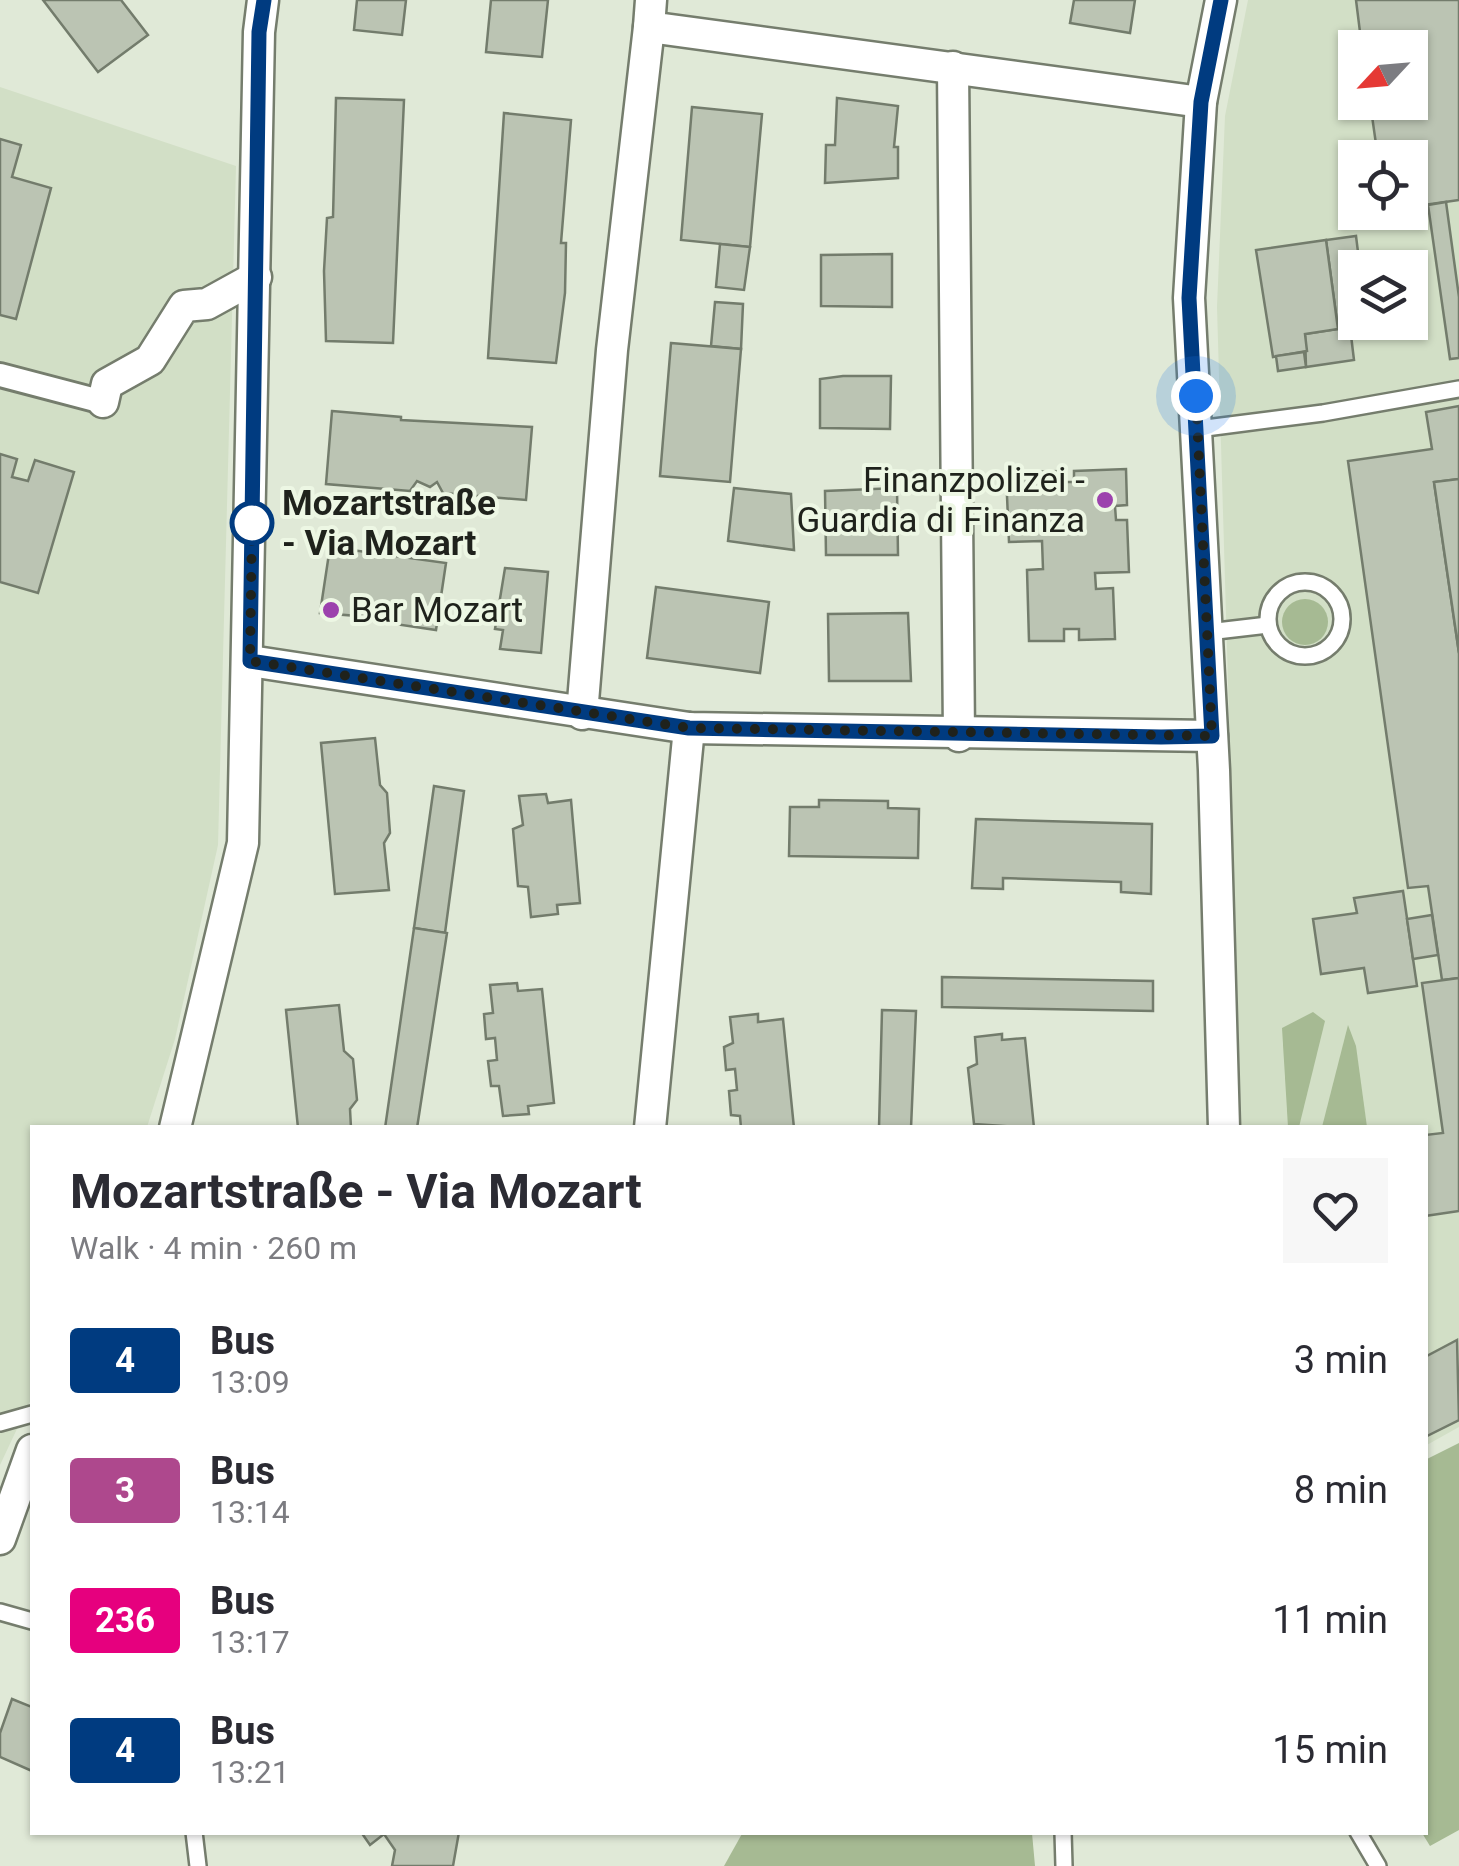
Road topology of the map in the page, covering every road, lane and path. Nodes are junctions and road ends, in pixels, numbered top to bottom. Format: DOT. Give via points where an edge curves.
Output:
graph roads {
  1 [pos="264,0"];
  2 [pos="1221,0"];
  3 [pos="650,14"];
  4 [pos="953,68"];
  5 [pos="1201,102"];
  6 [pos="256,276"];
  7 [pos="0,375"];
  8 [pos="1459,389"];
  9 [pos="103,402"];
  10 [pos="1198,429"];
  11 [pos="1268,626"];
  12 [pos="1208,632"];
  13 [pos="250,661"];
  14 [pos="582,714"];
  15 [pos="689,728"];
  16 [pos="958,736"];
  17 [pos="1212,736"];
  18 [pos="176,1125"];
  19 [pos="650,1125"];
  20 [pos="1224,1125"];
  21 [pos="30,1415"];
  22 [pos="0,1423"];
  23 [pos="30,1456"];
  24 [pos="0,1539"];
  25 [pos="0,1612"];
  26 [pos="30,1620"];
  27 [pos="194,1835"];
  28 [pos="1063,1835"];
  29 [pos="1360,1835"];
  30 [pos="198,1866"];
  31 [pos="1064,1866"];
  32 [pos="1378,1866"];
  1 -- 6 [label="street"];
  2 -- 5 [label="street"];
  3 -- 4 [label="street"];
  3 -- 14 [label="street" via="612,350"];
  4 -- 5 [label="street"];
  4 -- 16 [label="street"];
  5 -- 10 [label="street" via="1189,298"];
  6 -- 9 [label="street" via="207,304 184,306 150,360 106,384"];
  6 -- 13 [label="street"];
  7 -- 9 [label="street"];
  8 -- 10 [label="lane"];
  10 -- 12 [label="street"];
  11 -- 11 [label="lane" via="1281,647 1317,654 1336,640 1341,607 1317,583 1291,584 1272,600"];
  11 -- 12 [label="lane"];
  12 -- 17 [label="street"];
  13 -- 14 [label="street"];
  13 -- 18 [label="street" via="244,843"];
  14 -- 15 [label="street"];
  15 -- 16 [label="street"];
  15 -- 19 [label="street"];
  16 -- 17 [label="street"];
  17 -- 20 [label="street"];
  21 -- 22 [label="lane"];
  23 -- 24 [label="street"];
  25 -- 26 [label="lane"];
  27 -- 30 [label="lane"];
  28 -- 31 [label="lane"];
  29 -- 32 [label="lane"];
}
